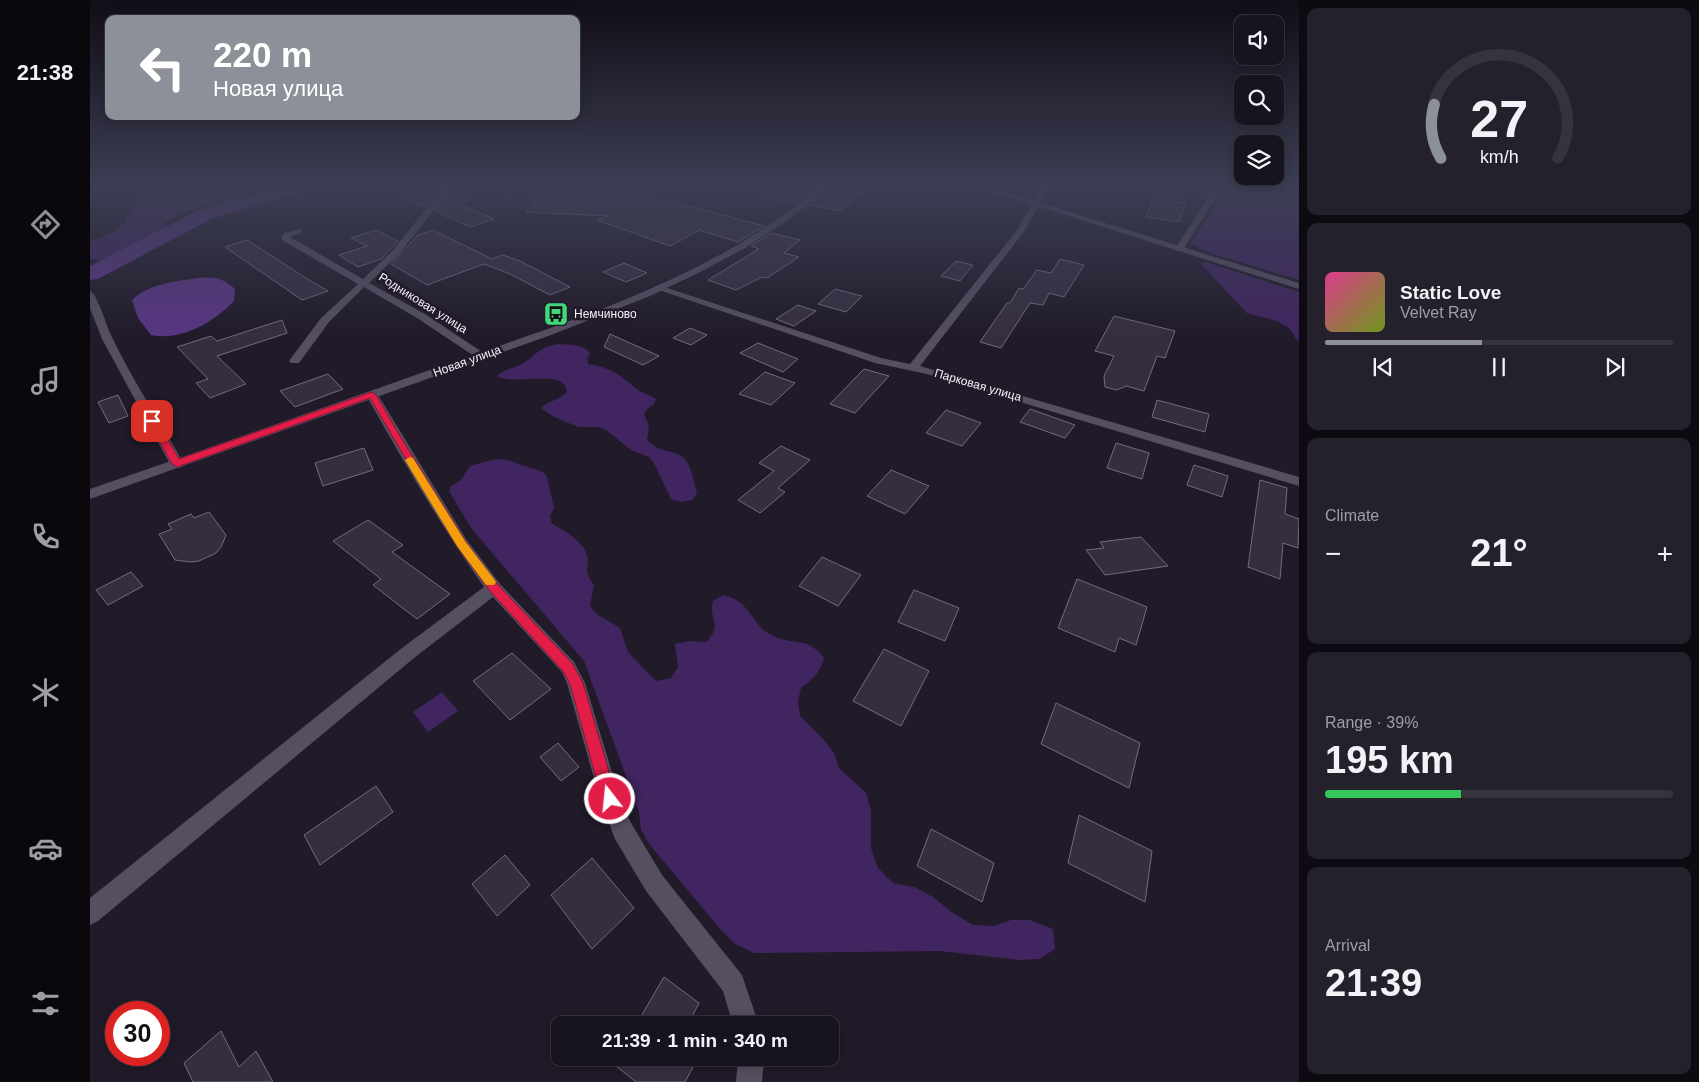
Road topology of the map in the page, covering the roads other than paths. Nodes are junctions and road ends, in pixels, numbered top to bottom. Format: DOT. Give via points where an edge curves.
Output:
graph roads {
  1 [pos="286,237"];
  2 [pos="408,237"];
  3 [pos="758,237"];
  4 [pos="1016,237"];
  5 [pos="1142,237"];
  6 [pos="1186,237"];
  7 [pos="1179,249"];
  8 [pos="363,282"];
  9 [pos="1299,286"];
  10 [pos="658,288"];
  11 [pos="90,294"];
  12 [pos="480,356"];
  13 [pos="295,361"];
  14 [pos="913,368"];
  15 [pos="372,395"];
  16 [pos="177,464"];
  17 [pos="1299,482"];
  18 [pos="90,494"];
  19 [pos="494,588"];
  20 [pos="90,913"];
  21 [pos="743,1016"];
  22 [pos="750,1066"];
  23 [pos="749,1082"];
  1 -- 8 [label="street, Родниковая улица"];
  2 -- 8 [label="street"];
  3 -- 10 [label="street, Новая улица"];
  4 -- 14 [label="street"];
  5 -- 7 [label="street"];
  6 -- 7 [label="street"];
  7 -- 9 [label="street"];
  8 -- 12 [label="street, Родниковая улица"];
  8 -- 13 [label="street" via="325,320"];
  10 -- 12 [label="street, Новая улица"];
  10 -- 14 [label="street, Парковая улица" via="879,361"];
  11 -- 16 [label="street" via="98,322 122,370"];
  12 -- 15 [label="street, Новая улица"];
  14 -- 17 [label="street, Парковая улица" via="930,370"];
  15 -- 16 [label="street, Новая улица"];
  15 -- 19 [label="street" via="461,543"];
  16 -- 18 [label="street, Новая улица"];
  19 -- 20 [label="street" via="408,653"];
  19 -- 21 [label="street" via="568,667 623,831 654,883 732,984"];
  22 -- 23 [label="street"];
}
